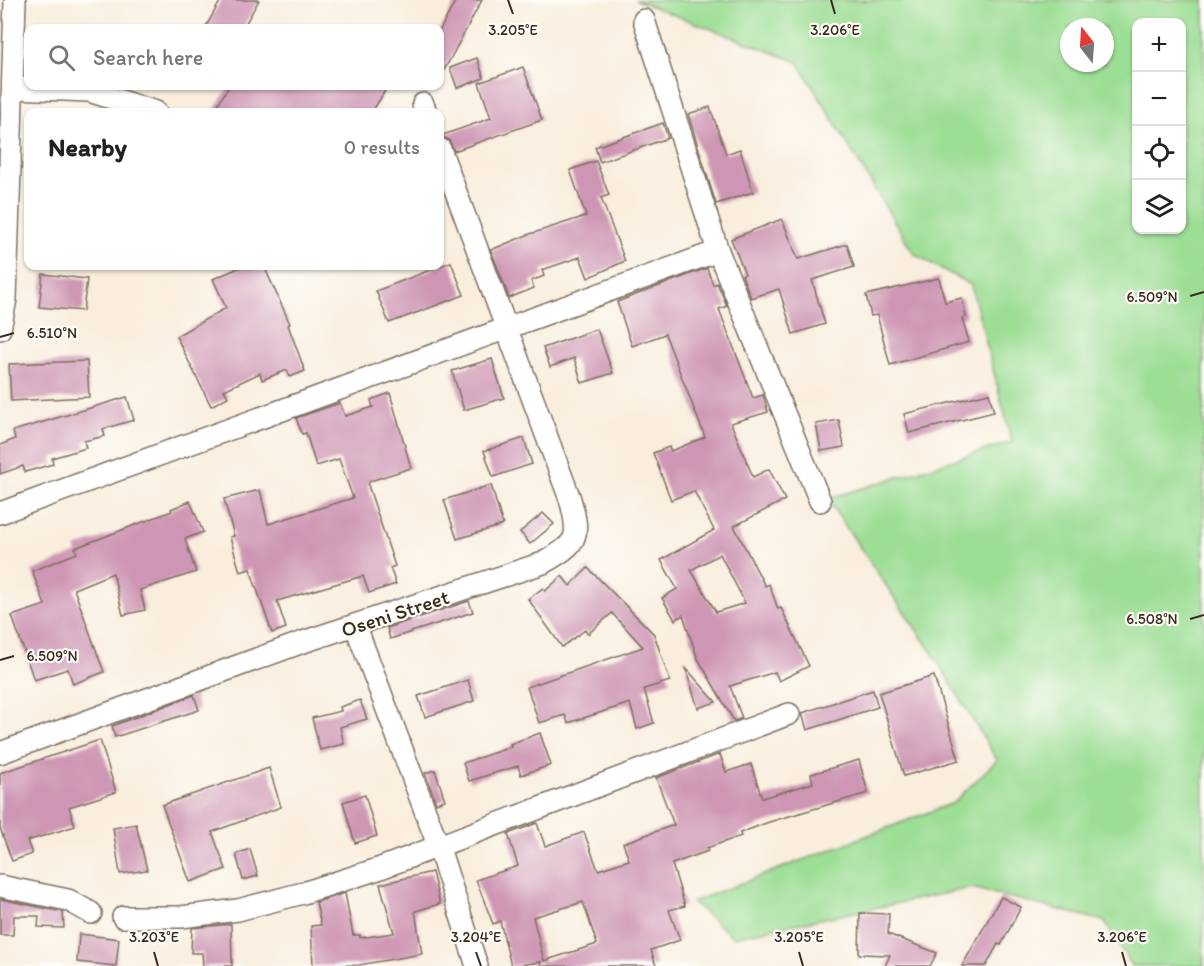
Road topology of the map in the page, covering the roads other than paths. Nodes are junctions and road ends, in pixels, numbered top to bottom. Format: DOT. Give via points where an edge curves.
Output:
graph roads {
  1 [pos="15,0"];
  2 [pos="644,20"];
  3 [pos="14,88"];
  4 [pos="24,88"];
  5 [pos="64,90"];
  6 [pos="143,108"];
  7 [pos="444,160"];
  8 [pos="717,251"];
  9 [pos="0,329"];
  10 [pos="507,329"];
  11 [pos="820,501"];
  12 [pos="0,513"];
  13 [pos="356,627"];
  14 [pos="789,714"];
  15 [pos="0,753"];
  16 [pos="438,845"];
  17 [pos="0,886"];
  18 [pos="91,913"];
  19 [pos="123,916"];
  20 [pos="477,966"];
  1 -- 3 [label="street"];
  2 -- 8 [label="street"];
  3 -- 4 [label="street"];
  3 -- 9 [label="street" via="6,299"];
  5 -- 6 [label="street" via="89,91"];
  7 -- 10 [label="street, Oseni Street"];
  8 -- 10 [label="street"];
  8 -- 11 [label="street"];
  10 -- 12 [label="street"];
  10 -- 13 [label="street, Oseni Street" via="570,499 577,525 574,538 568,549 543,563"];
  13 -- 15 [label="street, Oseni Street" via="303,642"];
  13 -- 16 [label="street"];
  14 -- 16 [label="street"];
  16 -- 19 [label="street" via="303,893 238,910 181,917"];
  16 -- 20 [label="street"];
  17 -- 18 [label="street" via="68,900"];
}
